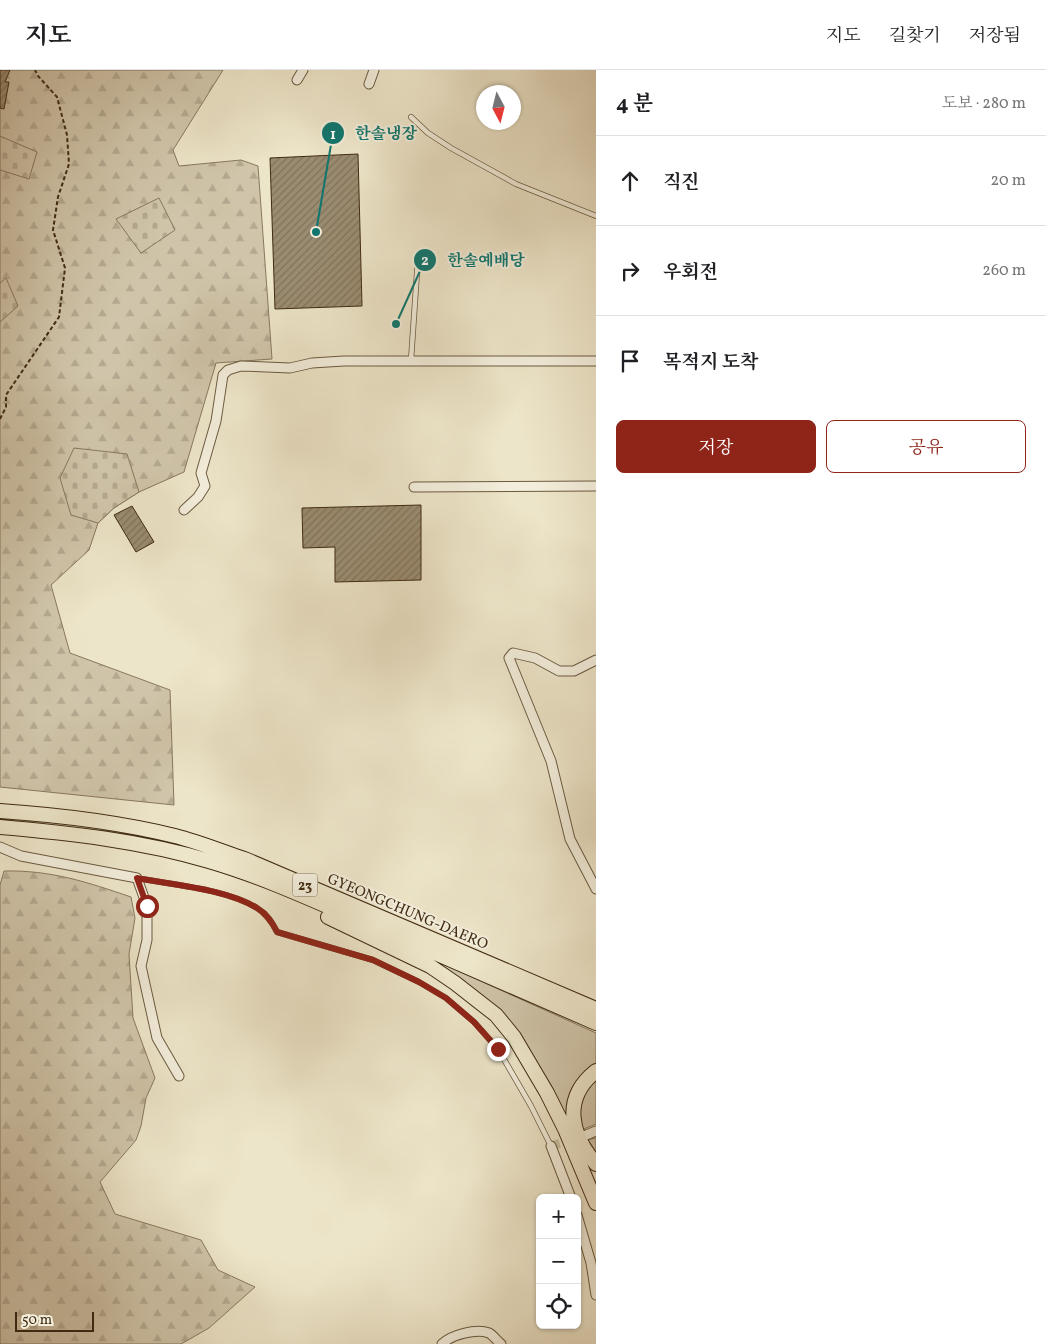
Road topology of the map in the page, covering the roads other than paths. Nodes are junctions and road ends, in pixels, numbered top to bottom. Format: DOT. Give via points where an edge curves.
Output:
graph roads {
  1 [pos="303,70"];
  2 [pos="374,70"];
  3 [pos="297,80"];
  4 [pos="369,84"];
  5 [pos="411,117"];
  6 [pos="596,216"];
  7 [pos="418,258"];
  8 [pos="411,360"];
  9 [pos="596,361"];
  10 [pos="596,486"];
  11 [pos="414,487"];
  12 [pos="184,510"];
  13 [pos="596,660"];
  14 [pos="0,811"];
  15 [pos="0,827"];
  16 [pos="0,846"];
  17 [pos="210,861"];
  18 [pos="137,878"];
  19 [pos="596,889"];
  20 [pos="528,979"];
  21 [pos="596,1002"];
  22 [pos="596,1009"];
  23 [pos="596,1023"];
  24 [pos="596,1071"];
  25 [pos="179,1076"];
  26 [pos="596,1131"];
  27 [pos="584,1136"];
  28 [pos="551,1146"];
  29 [pos="596,1164"];
  30 [pos="569,1194"];
  31 [pos="596,1203"];
  32 [pos="581,1229"];
  33 [pos="596,1295"];
  34 [pos="442,1344"];
  35 [pos="501,1344"];
  1 -- 3 [label="street"];
  2 -- 4 [label="street"];
  5 -- 6 [label="lane" via="451,148 516,184"];
  7 -- 8 [label="lane"];
  8 -- 9 [label="street"];
  8 -- 12 [label="street" via="312,363 290,368 241,366 228,370 223,375 216,421 201,472 204,486"];
  10 -- 11 [label="street"];
  13 -- 19 [label="street" via="574,671 559,671 528,656 513,653 509,658 551,761 570,839"];
  14 -- 20 [label="main road, GYEONGCHUNG-DAERO / 23" via="176,836 247,860"];
  15 -- 17 [label="main road, GYEONGCHUNG-DAERO / 23" via="75,835 173,851"];
  16 -- 18 [label="street" via="21,856"];
  17 -- 23 [label="main road, GYEONGCHUNG-DAERO / 23" via="281,887"];
  17 -- 31 [label="main road" via="430,966 496,1015 514,1037 547,1093"];
  18 -- 25 [label="street" via="147,906 147,940 141,966 157,1038"];
  18 -- 28 [label="lane" via="237,899 257,908 270,919 277,932 373,960 446,998 498,1049"];
  20 -- 21 [label="main road"];
  20 -- 22 [label="main road, GYEONGCHUNG-DAERO / 23"];
  24 -- 29 [label="main road" via="578,1093 573,1124 581,1145"];
  26 -- 27 [label="street"];
  28 -- 30 [label="street"];
  32 -- 33 [label="street"];
  34 -- 35 [label="street" via="466,1332 488,1333"];
}
